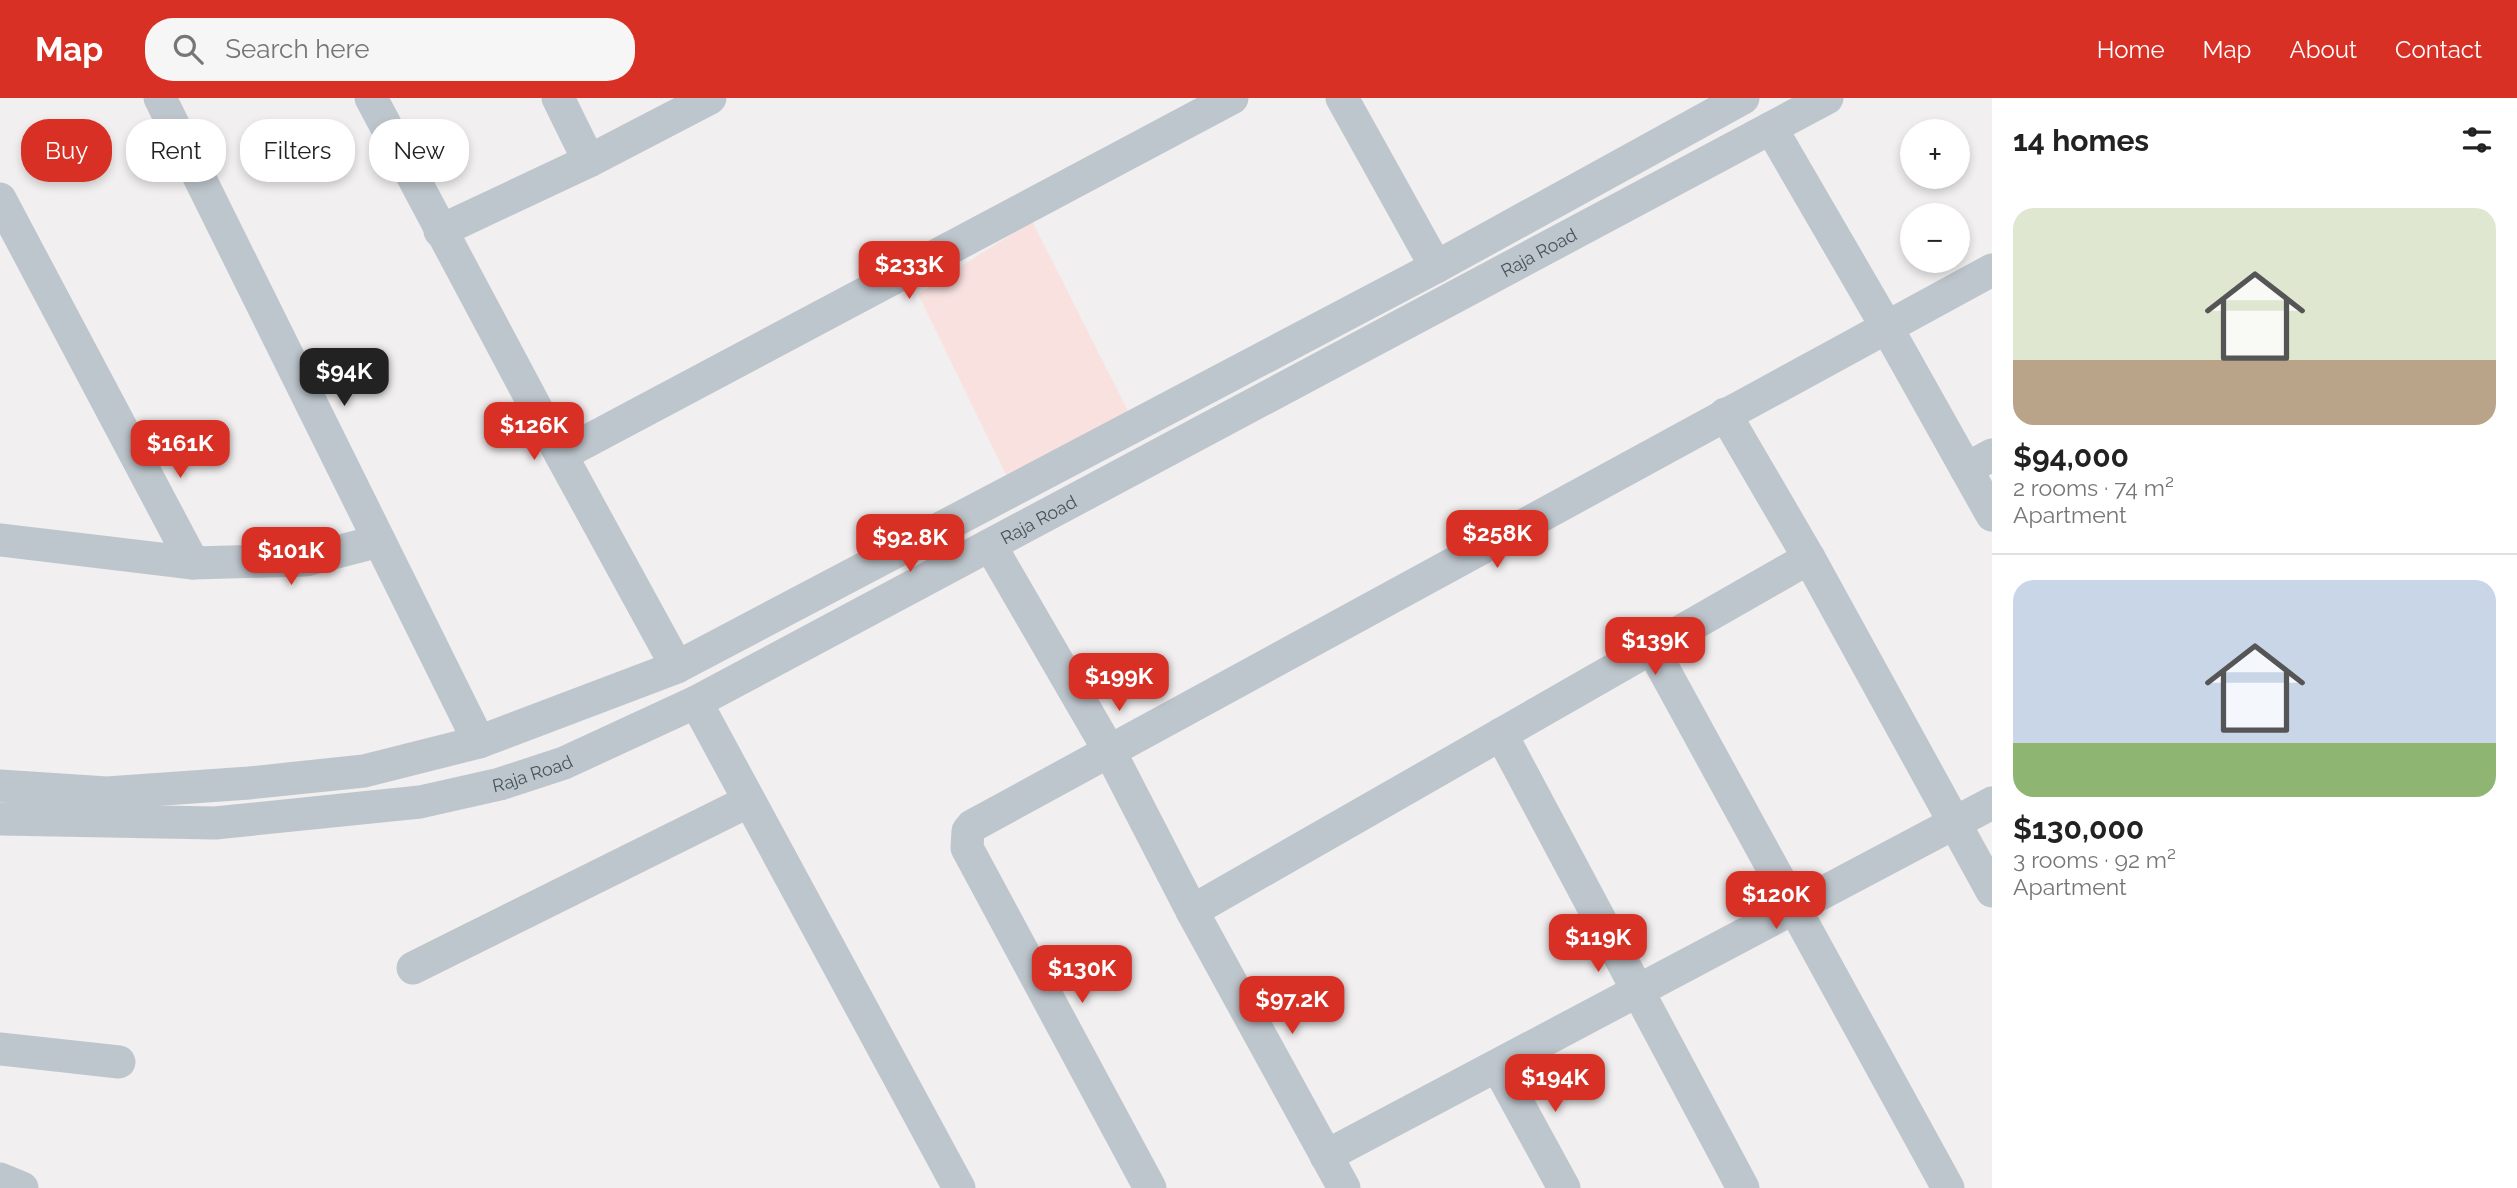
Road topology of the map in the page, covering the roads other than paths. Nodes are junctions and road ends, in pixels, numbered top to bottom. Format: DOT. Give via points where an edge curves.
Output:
graph roads {
  1 [pos="160,98"];
  2 [pos="371,98"];
  3 [pos="558,98"];
  4 [pos="710,98"];
  5 [pos="1233,98"];
  6 [pos="1342,98"];
  7 [pos="1743,98"];
  8 [pos="1827,98"];
  9 [pos="1703,120"];
  10 [pos="1771,128"];
  11 [pos="1723,154"];
  12 [pos="589,161"];
  13 [pos="0,199"];
  14 [pos="440,231"];
  15 [pos="1436,267"];
  16 [pos="1992,270"];
  17 [pos="1886,326"];
  18 [pos="1725,414"];
  19 [pos="561,455"];
  20 [pos="1979,462"];
  21 [pos="1992,514"];
  22 [pos="0,541"];
  23 [pos="379,541"];
  24 [pos="990,545"];
  25 [pos="1809,558"];
  26 [pos="193,563"];
  27 [pos="1652,648"];
  28 [pos="677,667"];
  29 [pos="696,702"];
  30 [pos="1501,734"];
  31 [pos="479,742"];
  32 [pos="1110,752"];
  33 [pos="0,786"];
  34 [pos="749,801"];
  35 [pos="1992,803"];
  36 [pos="0,819"];
  37 [pos="1954,823"];
  38 [pos="1992,891"];
  39 [pos="1794,908"];
  40 [pos="1192,911"];
  41 [pos="413,968"];
  42 [pos="1638,992"];
  43 [pos="0,1049"];
  44 [pos="119,1062"];
  45 [pos="1498,1067"];
  46 [pos="1326,1156"];
  47 [pos="0,1179"];
  48 [pos="22,1188"];
  49 [pos="959,1188"];
  50 [pos="1150,1188"];
  51 [pos="1344,1188"];
  52 [pos="1564,1188"];
  53 [pos="1743,1188"];
  54 [pos="1948,1188"];
  1 -- 23 [label="street"];
  2 -- 14 [label="street"];
  3 -- 12 [label="street"];
  4 -- 12 [label="street"];
  5 -- 19 [label="street"];
  6 -- 15 [label="street"];
  7 -- 9 [label="street, Raja Road"];
  8 -- 10 [label="street, Raja Road"];
  9 -- 11 [label="street"];
  9 -- 15 [label="street, Raja Road"];
  10 -- 11 [label="street, Raja Road"];
  10 -- 17 [label="street"];
  11 -- 24 [label="street, Raja Road"];
  12 -- 14 [label="street"];
  13 -- 26 [label="street"];
  14 -- 19 [label="street"];
  15 -- 28 [label="street, Raja Road"];
  16 -- 17 [label="street"];
  17 -- 18 [label="street"];
  17 -- 20 [label="street"];
  18 -- 25 [label="street"];
  18 -- 32 [label="street"];
  19 -- 28 [label="street"];
  20 -- 21 [label="street"];
  22 -- 26 [label="street"];
  23 -- 26 [label="street" via="306,560"];
  23 -- 31 [label="street"];
  24 -- 29 [label="street, Raja Road"];
  24 -- 32 [label="street"];
  25 -- 27 [label="street"];
  25 -- 37 [label="street"];
  27 -- 30 [label="street"];
  27 -- 39 [label="street"];
  28 -- 31 [label="street, Raja Road"];
  29 -- 34 [label="street"];
  29 -- 36 [label="street, Raja Road" via="564,763 500,784 420,802 215,823"];
  30 -- 40 [label="street"];
  30 -- 42 [label="street"];
  31 -- 33 [label="street, Raja Road" via="364,771 249,783 107,793"];
  32 -- 40 [label="street"];
  32 -- 50 [label="street" via="972,825 967,848"];
  34 -- 41 [label="street"];
  34 -- 49 [label="street"];
  35 -- 37 [label="street"];
  37 -- 38 [label="street"];
  37 -- 39 [label="street"];
  39 -- 42 [label="street"];
  39 -- 54 [label="street"];
  40 -- 46 [label="street"];
  42 -- 45 [label="street"];
  42 -- 53 [label="street"];
  43 -- 44 [label="street"];
  45 -- 46 [label="street"];
  45 -- 52 [label="street"];
  46 -- 51 [label="street"];
  47 -- 48 [label="street"];
}
